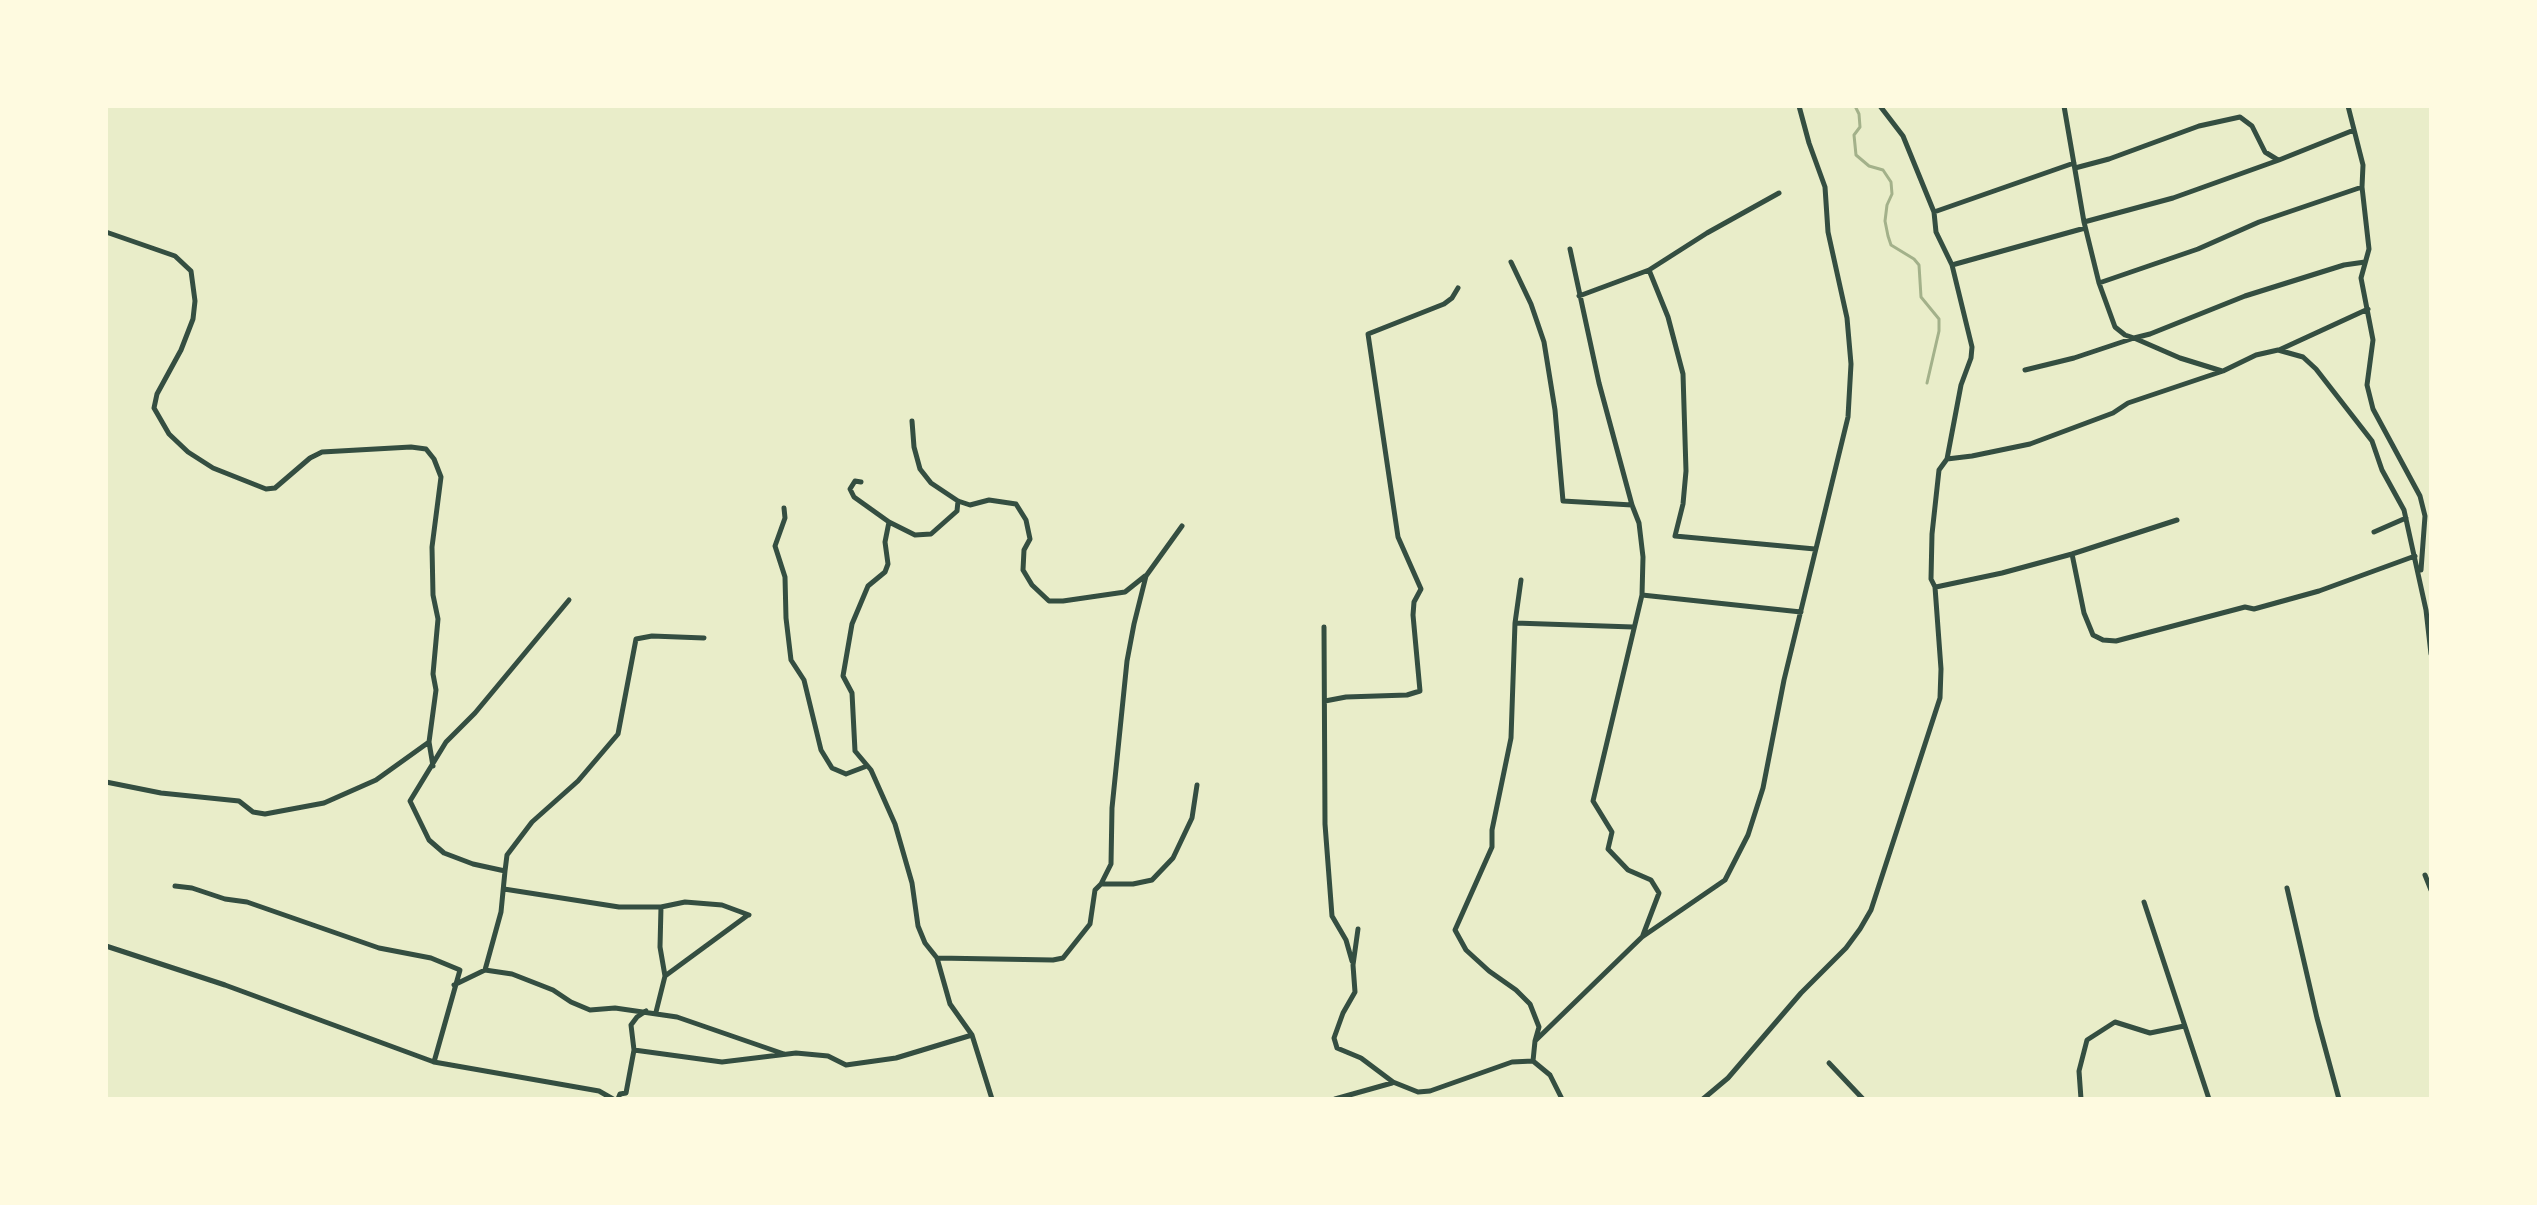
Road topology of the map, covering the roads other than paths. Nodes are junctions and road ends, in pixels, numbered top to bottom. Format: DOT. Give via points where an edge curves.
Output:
graph roads {
  1 [pos="1799,106"];
  2 [pos="1880,106"];
  3 [pos="2064,106"];
  4 [pos="2348,106"];
  5 [pos="2354,130"];
  6 [pos="2279,160"];
  7 [pos="2075,165"];
  8 [pos="2362,187"];
  9 [pos="1779,193"];
  10 [pos="1934,212"];
  11 [pos="2084,225"];
  12 [pos="106,232"];
  13 [pos="1570,249"];
  14 [pos="1511,262"];
  15 [pos="2365,262"];
  16 [pos="1952,265"];
  17 [pos="1649,270"];
  18 [pos="2099,283"];
  19 [pos="1458,288"];
  20 [pos="1579,296"];
  21 [pos="2368,309"];
  22 [pos="2134,338"];
  23 [pos="2278,350"];
  24 [pos="2025,370"];
  25 [pos="2223,371"];
  26 [pos="912,421"];
  27 [pos="1947,459"];
  28 [pos="861,482"];
  29 [pos="958,501"];
  30 [pos="1632,505"];
  31 [pos="784,508"];
  32 [pos="2406,518"];
  33 [pos="2177,520"];
  34 [pos="889,522"];
  35 [pos="1182,526"];
  36 [pos="2374,532"];
  37 [pos="1815,549"];
  38 [pos="2072,554"];
  39 [pos="2415,556"];
  40 [pos="1146,576"];
  41 [pos="2420,577"];
  42 [pos="1521,580"];
  43 [pos="1935,587"];
  44 [pos="1642,595"];
  45 [pos="569,600"];
  46 [pos="1801,612"];
  47 [pos="1515,623"];
  48 [pos="1324,627"];
  49 [pos="1633,627"];
  50 [pos="704,638"];
  51 [pos="2431,654"];
  52 [pos="1325,701"];
  53 [pos="429,742"];
  54 [pos="433,766"];
  55 [pos="867,766"];
  56 [pos="106,782"];
  57 [pos="1197,785"];
  58 [pos="505,871"];
  59 [pos="2425,875"];
  60 [pos="1101,884"];
  61 [pos="175,886"];
  62 [pos="2287,888"];
  63 [pos="504,889"];
  64 [pos="2431,890"];
  65 [pos="2144,902"];
  66 [pos="661,907"];
  67 [pos="1358,929"];
  68 [pos="1642,937"];
  69 [pos="106,946"];
  70 [pos="937,958"];
  71 [pos="1353,965"];
  72 [pos="485,970"];
  73 [pos="665,976"];
  74 [pos="454,985"];
  75 [pos="646,1011"];
  76 [pos="656,1013"];
  77 [pos="2184,1026"];
  78 [pos="972,1035"];
  79 [pos="1535,1041"];
  80 [pos="634,1050"];
  81 [pos="785,1054"];
  82 [pos="1533,1061"];
  83 [pos="434,1062"];
  84 [pos="1829,1063"];
  85 [pos="1393,1082"];
  86 [pos="616,1099"];
  87 [pos="992,1099"];
  88 [pos="1335,1099"];
  89 [pos="1562,1099"];
  90 [pos="1703,1099"];
  91 [pos="1863,1099"];
  92 [pos="2081,1099"];
  93 [pos="2209,1099"];
  94 [pos="2339,1099"];
  1 -- 37 [label="street" via="1825,187 1851,364 1848,417"];
  2 -- 10 [label="street" via="1903,136"];
  3 -- 7 [label="street"];
  4 -- 5 [label="street"];
  5 -- 6 [label="street"];
  5 -- 8 [label="street" via="2363,165"];
  6 -- 7 [label="street" via="2265,152 2252,126 2240,117"];
  6 -- 11 [label="street"];
  7 -- 10 [label="street"];
  7 -- 11 [label="street"];
  8 -- 15 [label="street" via="2369,249"];
  8 -- 18 [label="street"];
  9 -- 17 [label="street"];
  10 -- 16 [label="street" via="1936,232"];
  11 -- 16 [label="street"];
  11 -- 18 [label="street"];
  12 -- 53 [label="street" via="175,256 191,271 193,319 154,408 169,434 188,452 266,489 275,488 322,452 411,447 426,449 434,459 441,477 432,547 438,619"];
  13 -- 20 [label="street"];
  14 -- 30 [label="street" via="1544,342 1563,501"];
  15 -- 21 [label="street" via="2361,278"];
  15 -- 22 [label="street" via="2245,296"];
  16 -- 27 [label="street" via="1972,347"];
  17 -- 20 [label="street"];
  17 -- 37 [label="street" via="1683,374 1686,471 1675,536"];
  18 -- 22 [label="street" via="2115,327"];
  19 -- 52 [label="street" via="1444,304 1368,334 1398,537 1421,589 1413,615 1420,691"];
  20 -- 30 [label="street"];
  21 -- 23 [label="street"];
  21 -- 41 [label="street" via="2373,340 2367,385 2373,409 2420,496 2425,516"];
  22 -- 24 [label="street"];
  22 -- 25 [label="street"];
  23 -- 25 [label="street"];
  23 -- 32 [label="street" via="2303,357 2357,420 2372,441"];
  25 -- 27 [label="street" via="2030,444"];
  26 -- 29 [label="street" via="920,469"];
  27 -- 43 [label="street" via="1939,470 1932,534"];
  28 -- 34 [label="street" via="855,481 850,489 854,497"];
  29 -- 34 [label="street" via="957,511 931,534 915,535"];
  29 -- 40 [label="street" via="1016,504 1030,539 1023,570 1049,601 1125,592"];
  30 -- 44 [label="street" via="1643,557"];
  31 -- 55 [label="street" via="775,546 785,577 791,660 804,680 821,750 832,768 846,774"];
  32 -- 36 [label="street"];
  32 -- 39 [label="street"];
  33 -- 38 [label="street"];
  34 -- 55 [label="street" via="888,564 860,601 843,676 852,693 855,751"];
  35 -- 40 [label="street"];
  37 -- 46 [label="street"];
  38 -- 39 [label="street" via="2093,635 2116,641 2319,591"];
  38 -- 43 [label="street"];
  39 -- 41 [label="street"];
  40 -- 60 [label="street" via="1127,661 1111,864"];
  41 -- 51 [label="street"];
  42 -- 47 [label="street"];
  43 -- 90 [label="street" via="1940,698 1871,910 1846,948"];
  44 -- 46 [label="street"];
  44 -- 49 [label="street"];
  45 -- 54 [label="street" via="455,731"];
  46 -- 68 [label="street" via="1763,788 1744,844 1725,880"];
  47 -- 49 [label="street"];
  47 -- 79 [label="street" via="1511,738 1492,847 1455,930 1466,950 1530,1004 1539,1027"];
  48 -- 52 [label="street"];
  49 -- 68 [label="street" via="1593,801 1612,832 1608,849 1628,870 1651,880 1659,893"];
  50 -- 58 [label="street" via="636,639 618,734 578,781 532,822 507,855"];
  52 -- 71 [label="street" via="1325,824 1332,916"];
  53 -- 54 [label="street"];
  53 -- 56 [label="street" via="376,780 324,803 265,814 239,801"];
  54 -- 58 [label="street" via="410,801 429,840 444,853"];
  55 -- 70 [label="street" via="895,824 918,926"];
  57 -- 60 [label="street" via="1192,818 1173,858 1152,880"];
  58 -- 63 [label="street"];
  59 -- 64 [label="street"];
  60 -- 70 [label="street" via="1095,890 1090,924 1063,958"];
  61 -- 74 [label="street" via="247,902 379,948 452,965 460,970"];
  62 -- 94 [label="street"];
  63 -- 66 [label="street" via="619,907"];
  63 -- 72 [label="street"];
  65 -- 77 [label="street"];
  66 -- 73 [label="street"];
  66 -- 73 [label="street" via="685,902 722,905 749,915"];
  67 -- 71 [label="street"];
  68 -- 79 [label="street"];
  69 -- 83 [label="street"];
  70 -- 78 [label="street" via="950,1004"];
  71 -- 85 [label="street" via="1355,992 1334,1038 1337,1048"];
  72 -- 74 [label="street"];
  72 -- 75 [label="street" via="526,979 590,1010"];
  73 -- 76 [label="street"];
  74 -- 83 [label="street"];
  75 -- 76 [label="street"];
  75 -- 80 [label="street" via="631,1025"];
  76 -- 81 [label="street" via="720,1029"];
  77 -- 92 [label="street" via="2150,1033 2115,1022 2087,1040 2079,1071"];
  77 -- 93 [label="street"];
  78 -- 81 [label="street" via="869,1063 846,1065 828,1056"];
  78 -- 87 [label="street"];
  79 -- 82 [label="street"];
  80 -- 81 [label="street" via="722,1062"];
  80 -- 86 [label="street" via="626,1093"];
  82 -- 85 [label="street" via="1512,1062 1430,1091"];
  82 -- 89 [label="street" via="1550,1075"];
  83 -- 86 [label="street" via="599,1091"];
  84 -- 91 [label="street"];
  85 -- 88 [label="street"];
}
